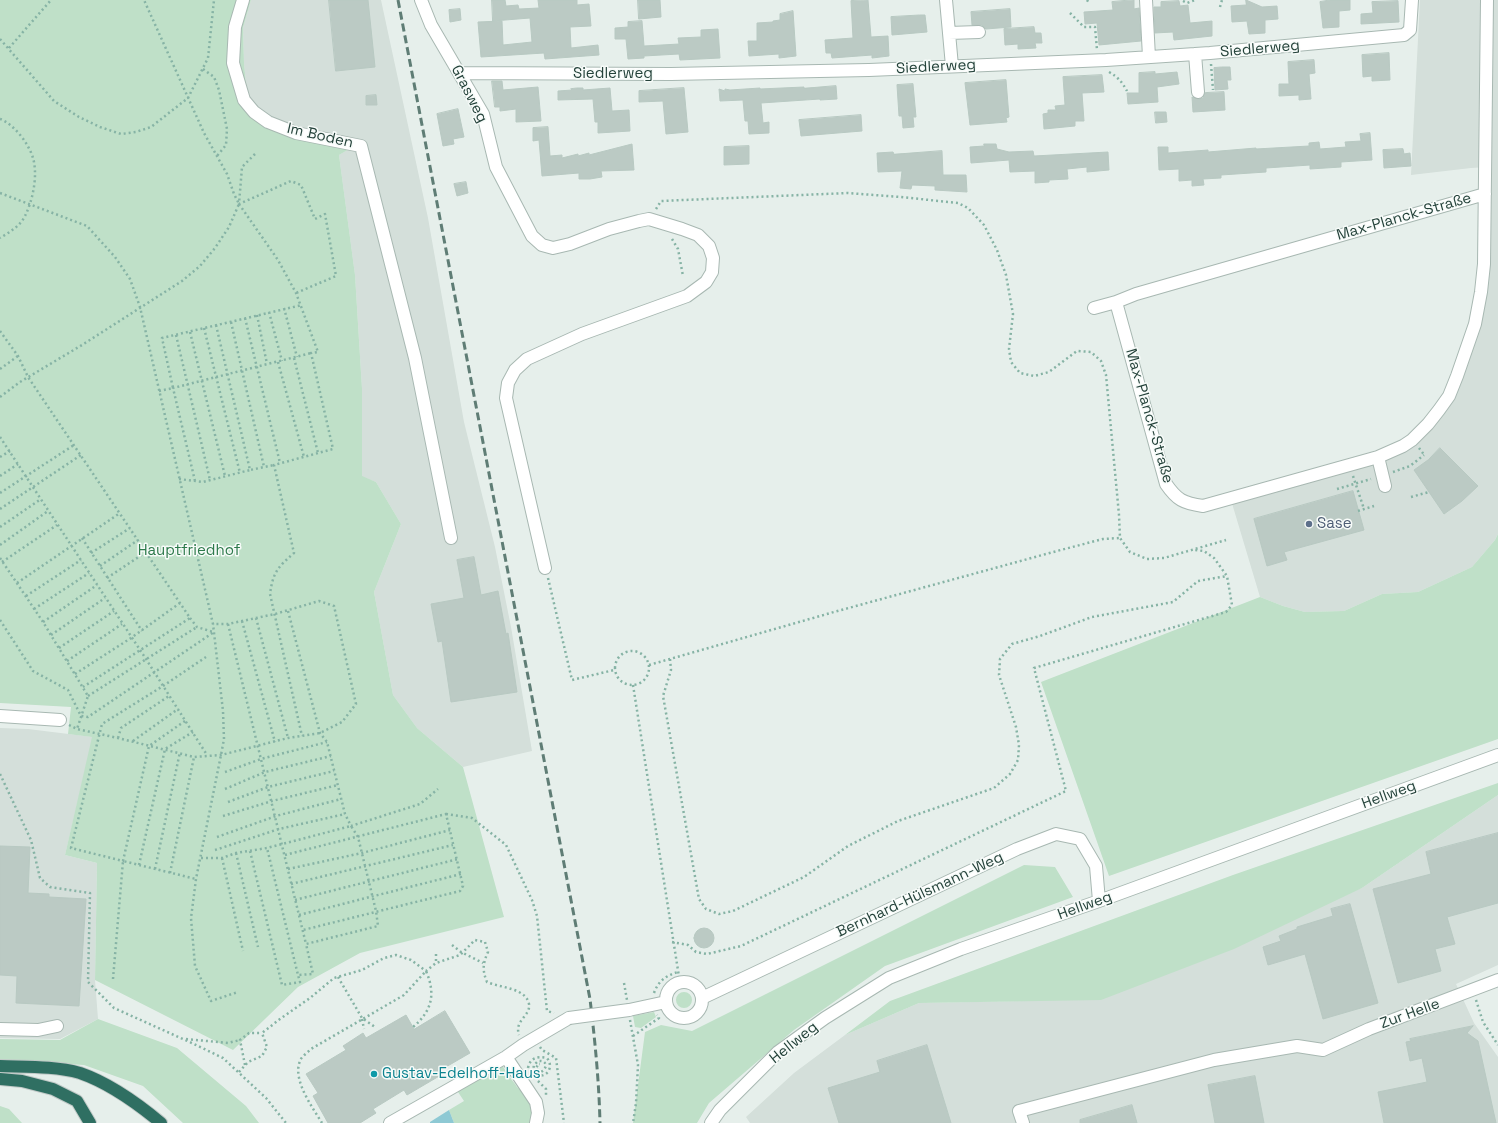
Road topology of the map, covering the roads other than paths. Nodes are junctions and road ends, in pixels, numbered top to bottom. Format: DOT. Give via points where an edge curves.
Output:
graph roads {
  1 [pos="243,0"];
  2 [pos="421,0"];
  3 [pos="946,0"];
  4 [pos="1146,0"];
  5 [pos="1412,0"];
  6 [pos="1487,0"];
  7 [pos="979,32"];
  8 [pos="949,33"];
  9 [pos="1195,54"];
  10 [pos="1149,57"];
  11 [pos="952,66"];
  12 [pos="460,73"];
  13 [pos="1198,92"];
  14 [pos="1485,194"];
  15 [pos="1116,302"];
  16 [pos="1094,308"];
  17 [pos="1378,457"];
  18 [pos="1385,486"];
  19 [pos="451,538"];
  20 [pos="545,568"];
  21 [pos="0,716"];
  22 [pos="60,720"];
  23 [pos="1498,756"];
  24 [pos="1099,901"];
  25 [pos="1498,980"];
  26 [pos="702,998"];
  27 [pos="666,1002"];
  28 [pos="57,1026"];
  29 [pos="0,1029"];
  30 [pos="506,1056"];
  31 [pos="0,1066"];
  32 [pos="0,1079"];
  33 [pos="90,1123"];
  34 [pos="161,1123"];
  35 [pos="390,1123"];
  36 [pos="536,1123"];
  37 [pos="711,1123"];
  38 [pos="1023,1123"];
  1 -- 19 [label="street, Im Boden" via="234,27 233,63 244,100 254,112 268,122 296,133 361,146 415,358"];
  2 -- 12 [label="street, Grasweg" via="432,25"];
  3 -- 8 [label="street"];
  4 -- 10 [label="street"];
  5 -- 9 [label="street, Siedlerweg" via="1410,30 1404,35"];
  6 -- 14 [label="street, Max-Planck-Straße"];
  7 -- 8 [label="street"];
  8 -- 11 [label="street"];
  9 -- 10 [label="street, Siedlerweg"];
  9 -- 13 [label="street"];
  10 -- 11 [label="street, Siedlerweg"];
  11 -- 12 [label="street, Siedlerweg" via="754,73"];
  12 -- 20 [label="street, Grasweg" via="483,114 496,167 532,236 542,245 553,248 570,244 609,229 649,219 698,235 709,246 713,258 712,272 706,282 687,296 582,334 527,359 515,370 508,383 506,398"];
  14 -- 15 [label="street, Max-Planck-Straße" via="1136,294"];
  14 -- 17 [label="street, Max-Planck-Straße" via="1481,292 1475,324 1449,396 1440,410 1412,440"];
  15 -- 16 [label="street"];
  15 -- 17 [label="street, Max-Planck-Straße" via="1166,484 1173,494 1186,504 1203,506"];
  17 -- 18 [label="street"];
  21 -- 22 [label="street"];
  23 -- 24 [label="street, Hellweg"];
  24 -- 26 [label="street, Bernhard-Hülsmann-Weg" via="1096,866 1080,839 1056,834 1017,849"];
  24 -- 37 [label="street, Hellweg" via="961,949 889,978 825,1018 778,1052 720,1110"];
  25 -- 38 [label="street, Zur Helle" via="1369,1029 1323,1050 1297,1046 1214,1060 1019,1111"];
  26 -- 27 [label="street" via="698,989 690,983 680,983 669,990"];
  26 -- 27 [label="street" via="701,1007 689,1018 673,1015"];
  27 -- 30 [label="street, bridge" via="569,1018"];
  28 -- 29 [label="street" via="38,1030"];
  30 -- 35 [label="street"];
  30 -- 36 [label="street" via="536,1102"];
  31 -- 34 [label="highway" via="50,1068 79,1073 109,1086"];
  32 -- 33 [label="highway" via="22,1081 53,1089 77,1101"];
}
